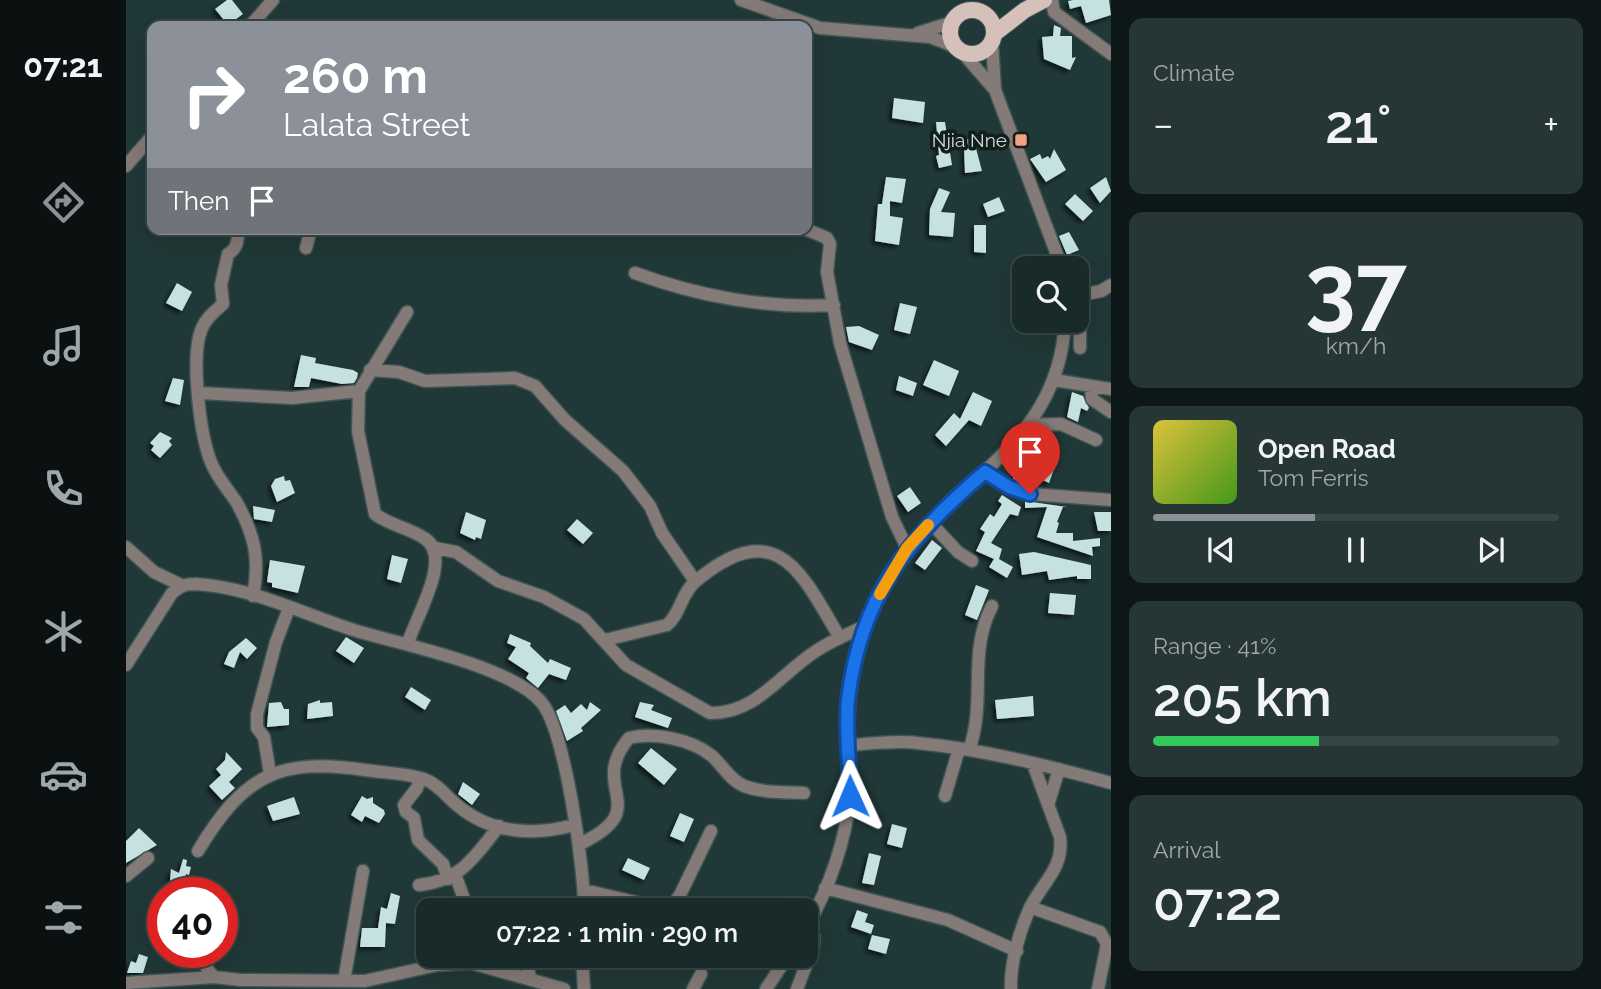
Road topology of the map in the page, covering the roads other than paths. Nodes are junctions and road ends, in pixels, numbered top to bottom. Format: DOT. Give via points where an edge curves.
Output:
graph roads {
  1 [pos="273,0"];
  2 [pos="741,0"];
  3 [pos="1044,0"];
  4 [pos="1052,0"];
  5 [pos="1025,10"];
  6 [pos="965,12"];
  7 [pos="254,21"];
  8 [pos="780,21"];
  9 [pos="812,27"];
  10 [pos="908,36"];
  11 [pos="993,38"];
  12 [pos="959,49"];
  13 [pos="1111,54"];
  14 [pos="995,90"];
  15 [pos="147,142"];
  16 [pos="126,166"];
  17 [pos="812,232"];
  18 [pos="238,235"];
  19 [pos="310,235"];
  20 [pos="306,248"];
  21 [pos="1057,256"];
  22 [pos="635,273"];
  23 [pos="1111,285"];
  24 [pos="1089,294"];
  25 [pos="834,305"];
  26 [pos="407,312"];
  27 [pos="1063,333"];
  28 [pos="1079,333"];
  29 [pos="1080,348"];
  30 [pos="370,370"];
  31 [pos="1054,380"];
  32 [pos="1091,388"];
  33 [pos="1111,389"];
  34 [pos="359,391"];
  35 [pos="200,393"];
  36 [pos="1111,412"];
  37 [pos="1029,425"];
  38 [pos="1096,440"];
  39 [pos="985,472"];
  40 [pos="1111,500"];
  41 [pos="930,522"];
  42 [pos="126,547"];
  43 [pos="435,548"];
  44 [pos="907,548"];
  45 [pos="972,561"];
  46 [pos="695,581"];
  47 [pos="181,585"];
  48 [pos="253,596"];
  49 [pos="992,606"];
  50 [pos="289,608"];
  51 [pos="865,626"];
  52 [pos="840,638"];
  53 [pos="605,640"];
  54 [pos="408,643"];
  55 [pos="126,665"];
  56 [pos="848,746"];
  57 [pos="964,750"];
  58 [pos="1033,764"];
  59 [pos="1059,769"];
  60 [pos="270,774"];
  61 [pos="420,778"];
  62 [pos="1111,783"];
  63 [pos="804,793"];
  64 [pos="945,796"];
  65 [pos="1049,804"];
  66 [pos="574,825"];
  67 [pos="499,826"];
  68 [pos="711,831"];
  69 [pos="579,845"];
  70 [pos="198,851"];
  71 [pos="148,858"];
  72 [pos="363,871"];
  73 [pos="126,876"];
  74 [pos="452,876"];
  75 [pos="419,885"];
  76 [pos="825,888"];
  77 [pos="584,890"];
  78 [pos="462,898"];
  79 [pos="584,898"];
  80 [pos="818,904"];
  81 [pos="1030,908"];
  82 [pos="1017,951"];
  83 [pos="206,968"];
  84 [pos="528,968"];
  85 [pos="583,968"];
  86 [pos="780,968"];
  87 [pos="805,968"];
  88 [pos="701,974"];
  89 [pos="214,976"];
  90 [pos="531,980"];
  91 [pos="344,981"];
  92 [pos="126,983"];
  93 [pos="251,985"];
  94 [pos="564,989"];
  95 [pos="584,989"];
  96 [pos="693,989"];
  97 [pos="766,989"];
  98 [pos="797,989"];
  99 [pos="1011,989"];
  100 [pos="1098,989"];
  1 -- 7 [label="street"];
  2 -- 8 [label="street"];
  3 -- 5 [label="main road"];
  4 -- 13 [label="street" via="1054,12"];
  5 -- 6 [label="main road"];
  5 -- 11 [label="main road"];
  6 -- 10 [label="street"];
  6 -- 11 [label="main road" via="993,26"];
  6 -- 12 [label="main road" via="951,31"];
  9 -- 10 [label="street"];
  10 -- 12 [label="street" via="930,37"];
  11 -- 12 [label="main road" via="979,53"];
  11 -- 14 [label="street"];
  12 -- 14 [label="street"];
  14 -- 21 [label="street"];
  15 -- 16 [label="street"];
  17 -- 25 [label="street" via="830,244 827,272"];
  18 -- 35 [label="street" via="221,285 223,304 201,330 196,372"];
  19 -- 20 [label="street"];
  22 -- 25 [label="street" via="690,292 791,307"];
  23 -- 24 [label="street"];
  25 -- 44 [label="street" via="840,343 882,486"];
  26 -- 30 [label="street"];
  27 -- 31 [label="street"];
  28 -- 29 [label="street"];
  30 -- 34 [label="street"];
  30 -- 46 [label="street" via="399,372 425,381 514,378 535,386 565,420 623,471"];
  31 -- 32 [label="street"];
  31 -- 37 [label="street"];
  32 -- 33 [label="street"];
  32 -- 36 [label="street" via="1092,399"];
  34 -- 35 [label="street" via="292,398"];
  34 -- 43 [label="street" via="358,431 372,509 380,518 426,538"];
  35 -- 48 [label="street" via="209,458 236,502 257,553"];
  37 -- 38 [label="street" via="1061,425"];
  37 -- 39 [label="street"];
  39 -- 40 [label="street" via="1030,494"];
  39 -- 41 [label="street"];
  41 -- 44 [label="street"];
  41 -- 45 [label="street"];
  42 -- 47 [label="street" via="154,572"];
  43 -- 53 [label="street" via="456,552 498,581 544,597 584,619"];
  43 -- 54 [label="street" via="433,575"];
  44 -- 51 [label="street"];
  46 -- 52 [label="street" via="745,552 775,555 796,566"];
  46 -- 53 [label="street" via="667,625"];
  47 -- 48 [label="street"];
  47 -- 55 [label="street" via="164,603"];
  48 -- 50 [label="street"];
  49 -- 57 [label="street" via="978,640 978,706"];
  50 -- 54 [label="street"];
  50 -- 60 [label="street" via="257,714"];
  51 -- 52 [label="street"];
  51 -- 56 [label="street" via="848,702"];
  52 -- 53 [label="street" via="793,667 757,700 722,713 710,713 626,666"];
  54 -- 66 [label="street" via="510,680 537,697 561,748"];
  56 -- 57 [label="street" via="914,742"];
  56 -- 76 [label="street" via="850,796 841,844"];
  57 -- 58 [label="street"];
  57 -- 64 [label="street"];
  58 -- 59 [label="street"];
  58 -- 65 [label="street"];
  59 -- 62 [label="street"];
  59 -- 65 [label="street"];
  60 -- 61 [label="street" via="339,766"];
  60 -- 70 [label="street" via="231,802"];
  61 -- 67 [label="street" via="439,787 459,807"];
  61 -- 74 [label="street" via="404,805 406,812 414,818 418,840"];
  63 -- 69 [label="street" via="745,786 704,751 683,741 641,735 629,738 615,760 615,817"];
  65 -- 81 [label="street" via="1060,837 1060,860"];
  66 -- 67 [label="street" via="534,833"];
  66 -- 69 [label="street"];
  67 -- 74 [label="street" via="478,854"];
  68 -- 77 [label="street" via="669,910"];
  69 -- 77 [label="street"];
  71 -- 73 [label="street"];
  72 -- 91 [label="street"];
  74 -- 75 [label="street"];
  74 -- 78 [label="street"];
  76 -- 80 [label="street"];
  76 -- 82 [label="street" via="948,920"];
  77 -- 79 [label="street"];
  81 -- 82 [label="street"];
  81 -- 100 [label="street" via="1100,932 1107,944"];
  82 -- 99 [label="street"];
  83 -- 89 [label="street"];
  84 -- 90 [label="street"];
  85 -- 95 [label="street"];
  86 -- 97 [label="street"];
  87 -- 98 [label="street"];
  88 -- 96 [label="street"];
  89 -- 92 [label="street"];
  89 -- 93 [label="street"];
  90 -- 91 [label="street" via="458,963"];
  90 -- 94 [label="street"];
  91 -- 93 [label="street"];
}
